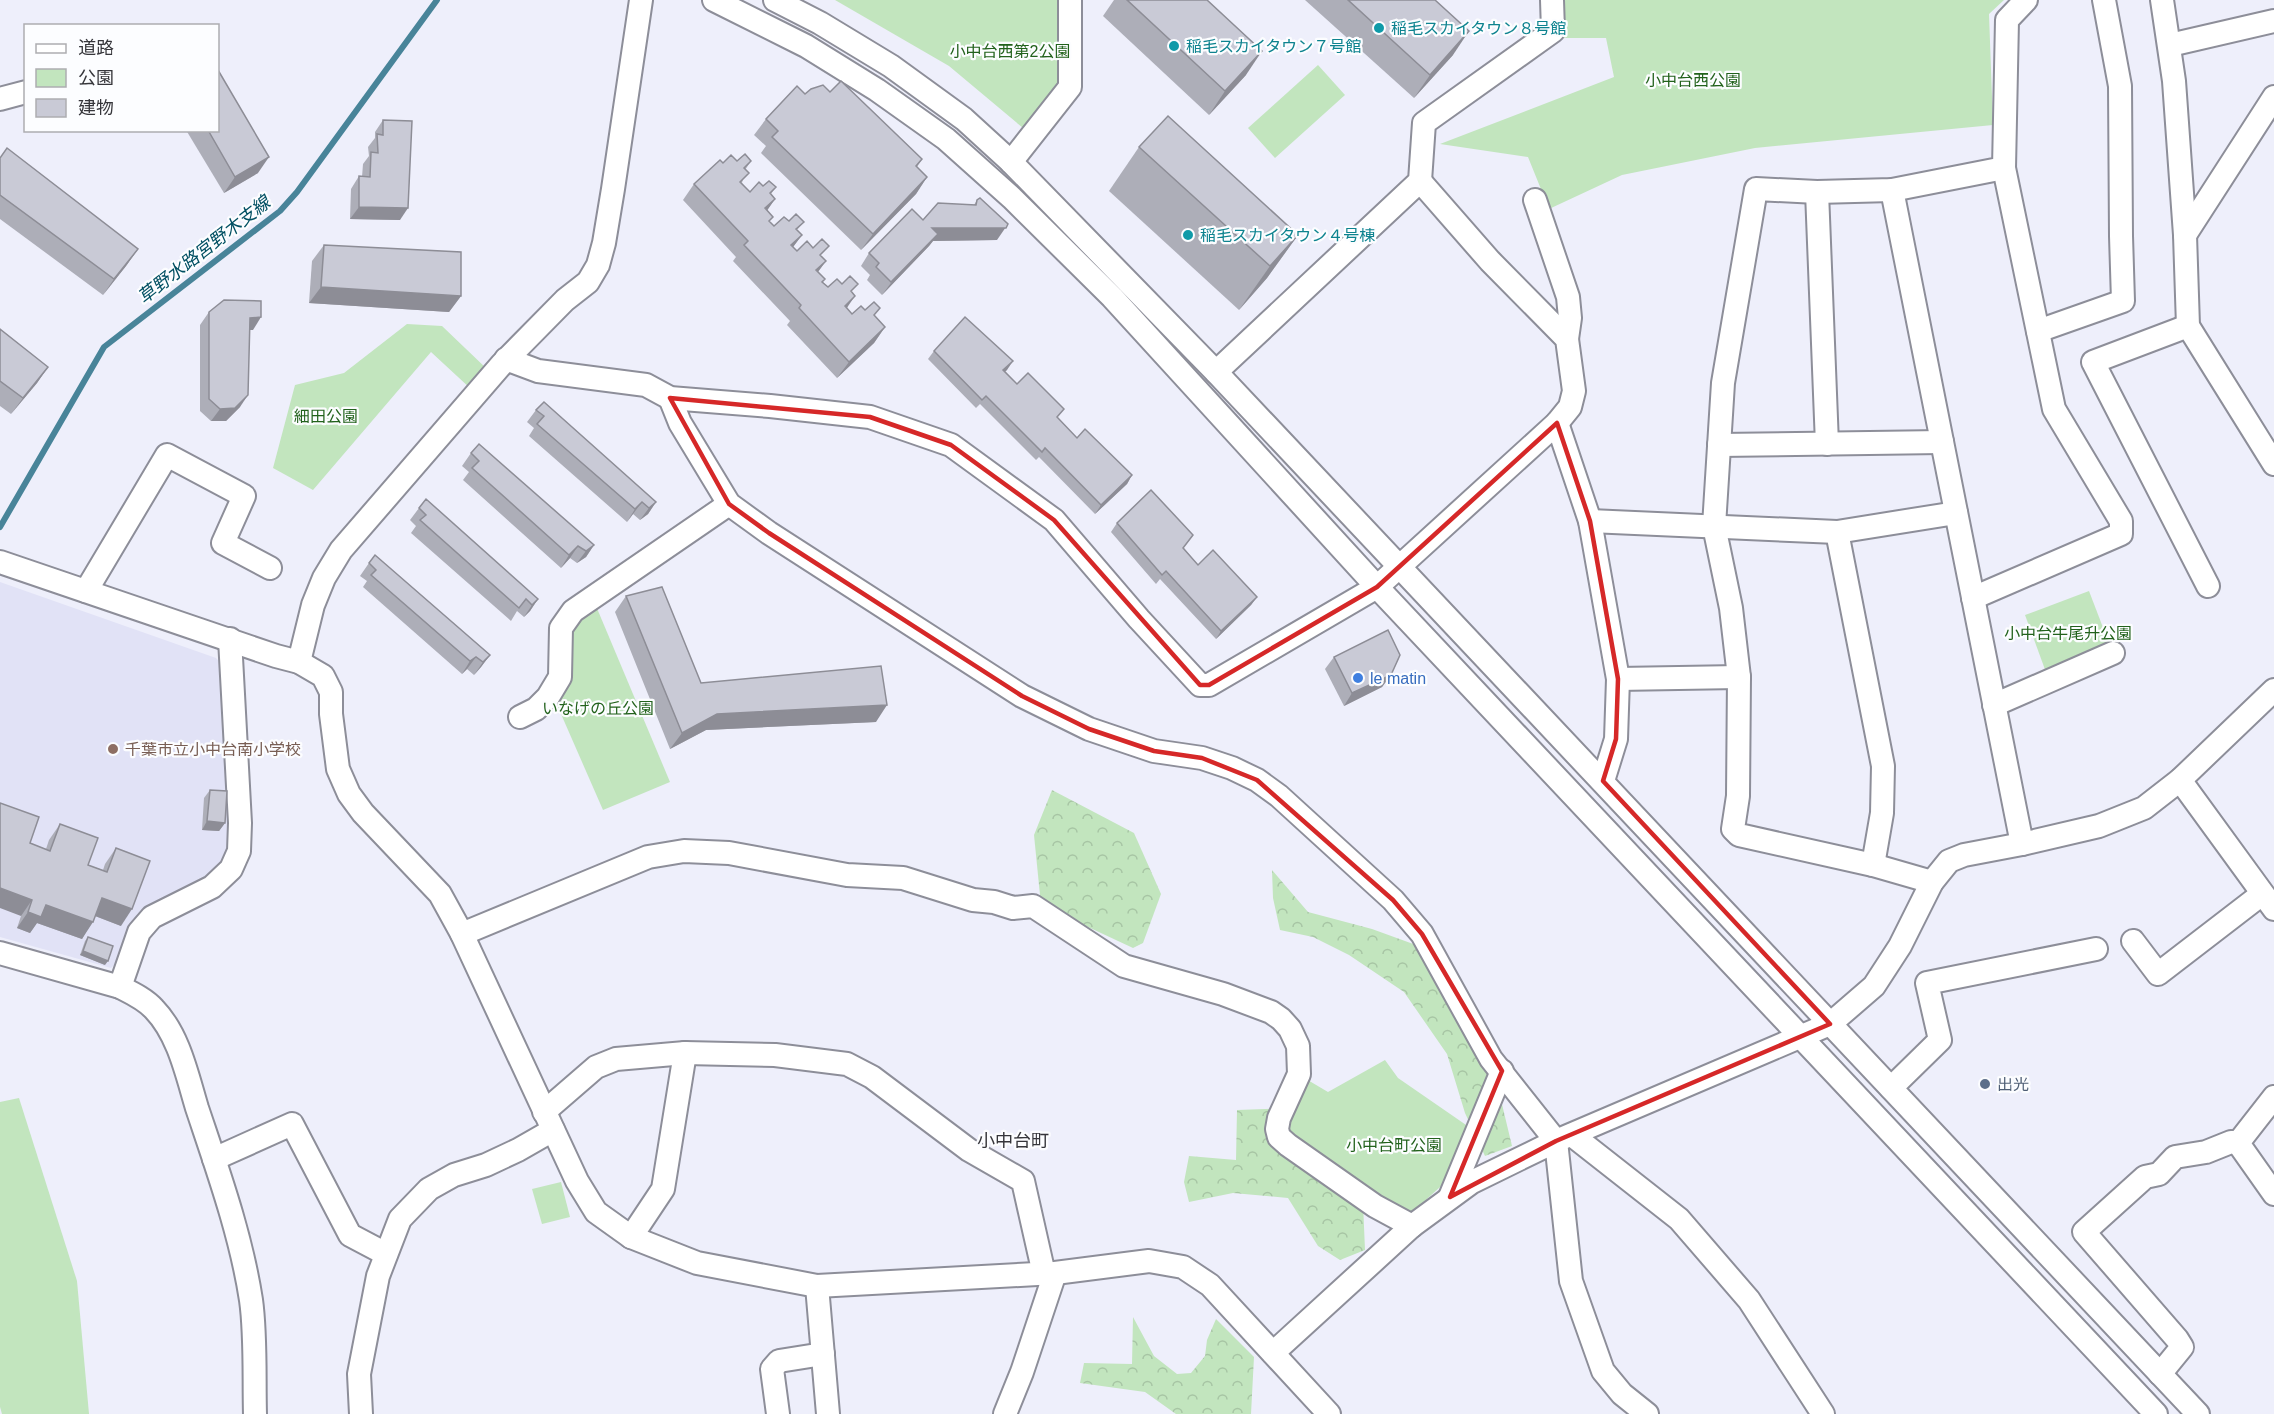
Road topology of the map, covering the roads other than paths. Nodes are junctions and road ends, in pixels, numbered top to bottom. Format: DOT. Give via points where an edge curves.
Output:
graph roads {
  1 [pos="641,0"];
  2 [pos="714,0"];
  3 [pos="775,0"];
  4 [pos="1070,0"];
  5 [pos="1552,0"];
  6 [pos="2026,0"];
  7 [pos="2104,0"];
  8 [pos="2162,0"];
  9 [pos="2274,21"];
  10 [pos="2170,45"];
  11 [pos="24,93"];
  12 [pos="2274,97"];
  13 [pos="0,99"];
  14 [pos="1011,162"];
  15 [pos="2004,168"];
  16 [pos="1420,181"];
  17 [pos="1892,190"];
  18 [pos="1817,192"];
  19 [pos="1535,200"];
  20 [pos="2185,235"];
  21 [pos="2188,326"];
  22 [pos="2038,331"];
  23 [pos="1567,339"];
  24 [pos="506,359"];
  25 [pos="1216,372"];
  26 [pos="670,398"];
  27 [pos="1557,423"];
  28 [pos="1942,442"];
  29 [pos="1827,444"];
  30 [pos="1719,445"];
  31 [pos="2274,464"];
  32 [pos="729,504"];
  33 [pos="1956,513"];
  34 [pos="1590,520"];
  35 [pos="1714,526"];
  36 [pos="1837,532"];
  37 [pos="0,562"];
  38 [pos="1400,567"];
  39 [pos="270,568"];
  40 [pos="2208,586"];
  41 [pos="1377,587"];
  42 [pos="86,591"];
  43 [pos="1973,598"];
  44 [pos="230,639"];
  45 [pos="2113,653"];
  46 [pos="299,662"];
  47 [pos="1739,677"];
  48 [pos="1618,679"];
  49 [pos="2274,690"];
  50 [pos="1994,705"];
  51 [pos="520,717"];
  52 [pos="2180,780"];
  53 [pos="1602,781"];
  54 [pos="2022,844"];
  55 [pos="1873,865"];
  56 [pos="1932,882"];
  57 [pos="2268,902"];
  58 [pos="462,934"];
  59 [pos="2133,941"];
  60 [pos="2096,949"];
  61 [pos="0,953"];
  62 [pos="120,987"];
  63 [pos="1830,1024"];
  64 [pos="1801,1036"];
  65 [pos="685,1053"];
  66 [pos="1502,1071"];
  67 [pos="1891,1088"];
  68 [pos="2273,1102"];
  69 [pos="549,1121"];
  70 [pos="1564,1138"];
  71 [pos="2238,1143"];
  72 [pos="214,1159"];
  73 [pos="2274,1194"];
  74 [pos="1450,1197"];
  75 [pos="1412,1226"];
  76 [pos="631,1238"];
  77 [pos="386,1254"];
  78 [pos="1050,1273"];
  79 [pos="817,1286"];
  80 [pos="1273,1353"];
  81 [pos="823,1354"];
  82 [pos="2160,1374"];
  83 [pos="255,1414"];
  84 [pos="361,1414"];
  85 [pos="778,1414"];
  86 [pos="828,1414"];
  87 [pos="1005,1414"];
  88 [pos="1329,1414"];
  89 [pos="1647,1414"];
  90 [pos="1823,1414"];
  91 [pos="2156,1414"];
  92 [pos="2198,1414"];
  1 -- 24 [label="street" via="598,265 588,282"];
  2 -- 41 [label="street" via="807,46 954,146 1112,297"];
  3 -- 14 [label="street" via="891,66 964,119"];
  4 -- 14 [label="street" via="1070,87"];
  5 -- 16 [label="street" via="1553,32 1424,123"];
  6 -- 15 [label="street" via="2007,20"];
  7 -- 22 [label="street" via="2120,86 2123,302"];
  8 -- 10 [label="street"];
  9 -- 10 [label="street"];
  10 -- 20 [label="street"];
  11 -- 13 [label="street"];
  12 -- 20 [label="street"];
  14 -- 25 [label="street"];
  15 -- 17 [label="street"];
  15 -- 22 [label="street"];
  16 -- 23 [label="street" via="1490,261"];
  16 -- 25 [label="street"];
  17 -- 18 [label="street"];
  17 -- 28 [label="street"];
  18 -- 29 [label="street"];
  18 -- 30 [label="street" via="1756,189 1723,383"];
  19 -- 23 [label="street" via="1568,297"];
  20 -- 21 [label="street"];
  21 -- 31 [label="street"];
  21 -- 40 [label="street" via="2093,362"];
  22 -- 43 [label="street" via="2054,409 2121,521 2121,534"];
  23 -- 27 [label="street" via="1574,391 1570,406"];
  24 -- 26 [label="street" via="538,371 646,385"];
  24 -- 46 [label="street" via="341,550 324,578"];
  25 -- 38 [label="street"];
  26 -- 32 [label="street" via="680,423"];
  26 -- 41 [label="street" via="870,417 951,445 1054,520 1200,685 1209,685"];
  27 -- 34 [label="street"];
  27 -- 38 [label="street"];
  28 -- 29 [label="street"];
  28 -- 33 [label="street"];
  29 -- 30 [label="street"];
  30 -- 35 [label="street"];
  32 -- 51 [label="street" via="573,611 561,628 560,677 536,709"];
  32 -- 66 [label="street" via="1022,696 1089,729 1154,751 1202,758 1232,768 1279,796 1393,900 1422,934 1491,1059"];
  33 -- 36 [label="street"];
  33 -- 43 [label="street"];
  34 -- 35 [label="street"];
  34 -- 48 [label="street"];
  35 -- 36 [label="street"];
  35 -- 47 [label="street" via="1731,608"];
  36 -- 55 [label="street" via="1883,766 1882,813"];
  37 -- 42 [label="street"];
  38 -- 41 [label="street"];
  38 -- 53 [label="street"];
  39 -- 42 [label="street" via="223,543 244,496 167,456"];
  41 -- 64 [label="street"];
  42 -- 44 [label="street"];
  43 -- 50 [label="street"];
  44 -- 46 [label="street"];
  44 -- 62 [label="street" via="239,851 231,869 212,887 152,917 139,932"];
  45 -- 50 [label="street"];
  46 -- 58 [label="street" via="323,676 331,692 338,769 349,794 440,894"];
  47 -- 48 [label="street"];
  47 -- 55 [label="street" via="1738,796 1733,829 1739,835"];
  48 -- 53 [label="street" via="1616,739"];
  49 -- 52 [label="street"];
  50 -- 54 [label="street"];
  52 -- 54 [label="street" via="2144,808 2099,826"];
  52 -- 57 [label="street"];
  53 -- 63 [label="street"];
  54 -- 56 [label="street" via="1949,861"];
  55 -- 56 [label="street"];
  56 -- 63 [label="street" via="1900,946 1874,986"];
  57 -- 59 [label="street" via="2158,974"];
  58 -- 69 [label="street"];
  58 -- 75 [label="street" via="648,857 684,851 729,853 847,875 903,878 973,900 1013,908 1033,906 1124,966 1223,994 1281,1019 1298,1046 1299,1074 1279,1118 1279,1137 1375,1206"];
  60 -- 67 [label="street" via="1927,983 1940,1040"];
  61 -- 62 [label="street"];
  62 -- 72 [label="street" via="141,998 166,1024"];
  63 -- 64 [label="street"];
  63 -- 67 [label="street"];
  64 -- 70 [label="street"];
  64 -- 91 [label="street"];
  65 -- 69 [label="street" via="616,1059 596,1067"];
  65 -- 76 [label="street" via="663,1189"];
  65 -- 78 [label="street" via="775,1055 847,1064 872,1077 969,1150 1023,1181"];
  66 -- 70 [label="street"];
  66 -- 74 [label="street"];
  67 -- 82 [label="street"];
  68 -- 71 [label="street"];
  69 -- 76 [label="street" via="596,1212"];
  69 -- 77 [label="street" via="518,1150 429,1189 400,1219"];
  70 -- 74 [label="street" via="1472,1182"];
  70 -- 89 [label="street" via="1570,1281 1603,1371"];
  70 -- 90 [label="street" via="1679,1219 1749,1300"];
  71 -- 73 [label="street"];
  71 -- 82 [label="street" via="2175,1157 2159,1174 2145,1177 2084,1232 2182,1347"];
  72 -- 77 [label="street" via="292,1124 350,1235"];
  72 -- 83 [label="street" via="238,1238 251,1302"];
  74 -- 75 [label="street"];
  75 -- 80 [label="street"];
  76 -- 79 [label="street" via="696,1263"];
  77 -- 84 [label="street" via="359,1374"];
  78 -- 79 [label="street"];
  78 -- 80 [label="street" via="1149,1261 1183,1267 1210,1285"];
  78 -- 87 [label="street" via="1022,1372"];
  79 -- 81 [label="street"];
  80 -- 88 [label="street"];
  81 -- 85 [label="street" via="779,1361 772,1369"];
  81 -- 86 [label="street"];
  82 -- 92 [label="street"];
}
